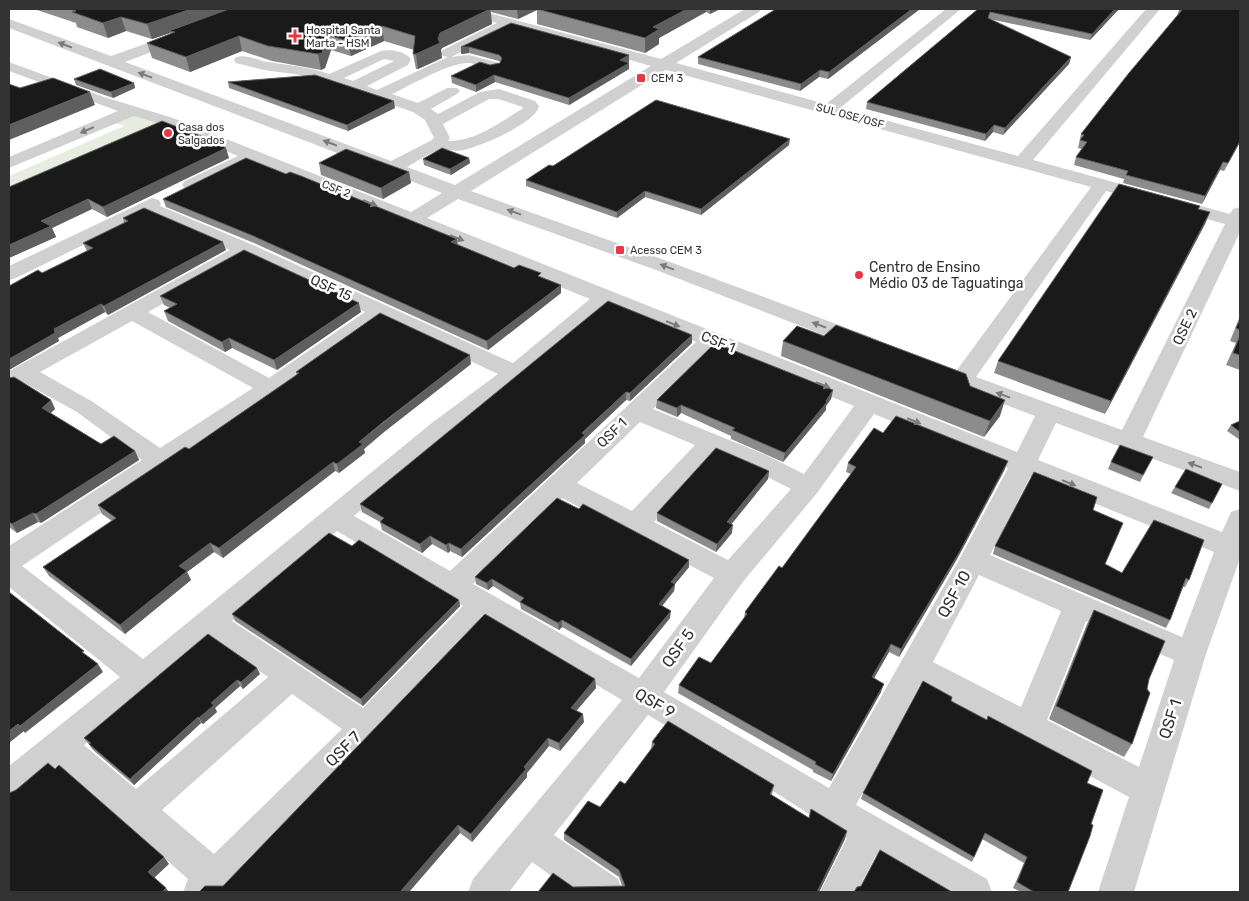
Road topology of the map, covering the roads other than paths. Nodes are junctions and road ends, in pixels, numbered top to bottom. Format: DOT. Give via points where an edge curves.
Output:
graph roads {
  1 [pos="460,9"];
  2 [pos="754,9"];
  3 [pos="954,9"];
  4 [pos="1154,9"];
  5 [pos="537,17"];
  6 [pos="9,23"];
  7 [pos="515,24"];
  8 [pos="185,28"];
  9 [pos="34,34"];
  10 [pos="9,35"];
  11 [pos="448,53"];
  12 [pos="313,59"];
  13 [pos="103,60"];
  14 [pos="241,60"];
  15 [pos="663,64"];
  16 [pos="9,66"];
  17 [pos="494,66"];
  18 [pos="291,69"];
  19 [pos="39,77"];
  20 [pos="330,79"];
  21 [pos="16,86"];
  22 [pos="354,87"];
  23 [pos="452,92"];
  24 [pos="378,95"];
  25 [pos="515,99"];
  26 [pos="499,108"];
  27 [pos="420,109"];
  28 [pos="828,110"];
  29 [pos="132,111"];
  30 [pos="167,121"];
  31 [pos="434,122"];
  32 [pos="284,127"];
  33 [pos="461,130"];
  34 [pos="141,133"];
  35 [pos="308,134"];
  36 [pos="441,143"];
  37 [pos="250,155"];
  38 [pos="9,163"];
  39 [pos="1021,163"];
  40 [pos="396,168"];
  41 [pos="1102,184"];
  42 [pos="457,192"];
  43 [pos="161,200"];
  44 [pos="1239,219"];
  45 [pos="412,220"];
  46 [pos="246,249"];
  47 [pos="9,273"];
  48 [pos="606,297"];
  49 [pos="380,310"];
  50 [pos="132,312"];
  51 [pos="710,340"];
  52 [pos="880,349"];
  53 [pos="916,362"];
  54 [pos="515,373"];
  55 [pos="16,376"];
  56 [pos="962,380"];
  57 [pos="270,388"];
  58 [pos="869,403"];
  59 [pos="635,411"];
  60 [pos="1049,412"];
  61 [pos="1129,441"];
  62 [pos="711,443"];
  63 [pos="158,460"];
  64 [pos="1024,465"];
  65 [pos="1240,482"];
  66 [pos="560,485"];
  67 [pos="808,486"];
  68 [pos="334,517"];
  69 [pos="635,525"];
  70 [pos="1236,539"];
  71 [pos="9,560"];
  72 [pos="973,560"];
  73 [pos="9,571"];
  74 [pos="732,575"];
  75 [pos="453,585"];
  76 [pos="483,604"];
  77 [pos="1078,605"];
  78 [pos="210,622"];
  79 [pos="1191,654"];
  80 [pos="913,666"];
  81 [pos="143,677"];
  82 [pos="290,677"];
  83 [pos="644,696"];
  84 [pos="1029,726"];
  85 [pos="365,727"];
  86 [pos="60,745"];
  87 [pos="9,786"];
  88 [pos="1147,789"];
  89 [pos="137,810"];
  90 [pos="835,810"];
  91 [pos="870,832"];
  92 [pos="528,838"];
  93 [pos="207,885"];
  94 [pos="486,892"];
  95 [pos="605,892"];
  96 [pos="838,892"];
  97 [pos="974,892"];
  98 [pos="1116,892"];
  1 -- 7 [label="street, SUL OSE/OSF"];
  2 -- 15 [label="street"];
  3 -- 28 [label="street"];
  4 -- 39 [label="street"];
  5 -- 7 [label="street"];
  6 -- 9 [label="street"];
  7 -- 11 [label="street"];
  7 -- 15 [label="street, SUL OSE/OSF"];
  8 -- 13 [label="street"];
  9 -- 10 [label="street"];
  13 -- 9 [label="street, one-way"];
  12 -- 18 [label="street"];
  32 -- 13 [label="street, one-way" via="169,93"];
  14 -- 18 [label="street"];
  15 -- 28 [label="street, SUL OSE/OSF"];
  15 -- 42 [label="street"];
  16 -- 19 [label="street, CSF 2"];
  17 -- 24 [label="street" via="469,60 451,61"];
  18 -- 20 [label="street"];
  19 -- 21 [label="street"];
  19 -- 29 [label="street, CSF 2"];
  20 -- 22 [label="street"];
  20 -- 22 [label="street" via="381,55 390,54 404,59"];
  22 -- 24 [label="street"];
  23 -- 27 [label="street"];
  24 -- 27 [label="street"];
  25 -- 26 [label="street"];
  25 -- 31 [label="street" via="499,94 486,95"];
  25 -- 36 [label="street" via="529,104 530,111 477,141"];
  27 -- 31 [label="street" via="430,114"];
  28 -- 39 [label="street, SUL OSE/OSF"];
  29 -- 30 [label="street, CSF 2"];
  29 -- 38 [label="street, one-way"];
  30 -- 34 [label="street"];
  30 -- 37 [label="street, CSF 2"];
  31 -- 36 [label="street"];
  32 -- 35 [label="street"];
  32 -- 37 [label="street" via="255,135"];
  33 -- 36 [label="street"];
  35 -- 37 [label="street" via="291,148"];
  40 -- 35 [label="street, one-way"];
  36 -- 40 [label="street"];
  37 -- 43 [label="street"];
  37 -- 45 [label="street, CSF 2, one-way"];
  39 -- 41 [label="street, SUL OSE/OSF"];
  40 -- 42 [label="street"];
  41 -- 44 [label="street, SUL OSE/OSF"];
  41 -- 56 [label="street"];
  42 -- 45 [label="street"];
  52 -- 42 [label="street, one-way"];
  43 -- 46 [label="street, QSF 15"];
  43 -- 47 [label="street"];
  44 -- 61 [label="street, QSE 2"];
  45 -- 48 [label="street, CSF 1, one-way"];
  46 -- 49 [label="street, QSF 15"];
  46 -- 50 [label="street"];
  48 -- 51 [label="street, CSF 1, one-way"];
  48 -- 54 [label="street"];
  49 -- 54 [label="street, QSF 15"];
  49 -- 57 [label="street"];
  50 -- 55 [label="street"];
  50 -- 57 [label="street"];
  51 -- 58 [label="street, CSF 1, one-way"];
  51 -- 59 [label="street"];
  53 -- 56 [label="street"];
  54 -- 68 [label="street"];
  55 -- 63 [label="street" via="85,407"];
  60 -- 56 [label="street, one-way"];
  57 -- 63 [label="street"];
  58 -- 64 [label="street, CSF 1, one-way"];
  58 -- 67 [label="street, QSF 5"];
  59 -- 62 [label="street, QSF 1"];
  59 -- 66 [label="street, QSF 1"];
  60 -- 61 [label="street"];
  60 -- 64 [label="street"];
  65 -- 61 [label="street, one-way"];
  62 -- 67 [label="street, QSF 1"];
  62 -- 69 [label="street"];
  63 -- 71 [label="street"];
  64 -- 70 [label="street, CSF 1, one-way"];
  64 -- 72 [label="street"];
  66 -- 69 [label="street"];
  66 -- 75 [label="street, QSF 1"];
  67 -- 74 [label="street, QSF 5"];
  68 -- 75 [label="street, QSF 9"];
  68 -- 78 [label="street"];
  69 -- 74 [label="street"];
  70 -- 79 [label="street, QSF 1"];
  72 -- 77 [label="street, QSF 10"];
  72 -- 80 [label="street, QSF 10"];
  73 -- 81 [label="street"];
  74 -- 83 [label="street, QSF 5"];
  75 -- 76 [label="street, QSF 9"];
  76 -- 83 [label="street, QSF 9"];
  76 -- 85 [label="street, QSF 7"];
  77 -- 79 [label="street, QSF 10"];
  77 -- 84 [label="street"];
  78 -- 81 [label="street"];
  78 -- 82 [label="street"];
  79 -- 88 [label="street, QSF 1"];
  80 -- 84 [label="street"];
  80 -- 90 [label="street, QSF 10"];
  81 -- 86 [label="street"];
  82 -- 85 [label="street"];
  82 -- 89 [label="street"];
  83 -- 90 [label="street, QSF 9"];
  83 -- 92 [label="street, QSF 5"];
  84 -- 88 [label="street"];
  85 -- 93 [label="street, QSF 7"];
  86 -- 87 [label="street"];
  86 -- 89 [label="street"];
  88 -- 98 [label="street, QSF 1"];
  89 -- 93 [label="street"];
  90 -- 91 [label="street, QSF 9"];
  91 -- 96 [label="street"];
  91 -- 97 [label="street, QSF 9"];
  92 -- 94 [label="street, QSF 5"];
  92 -- 95 [label="street"];
}
